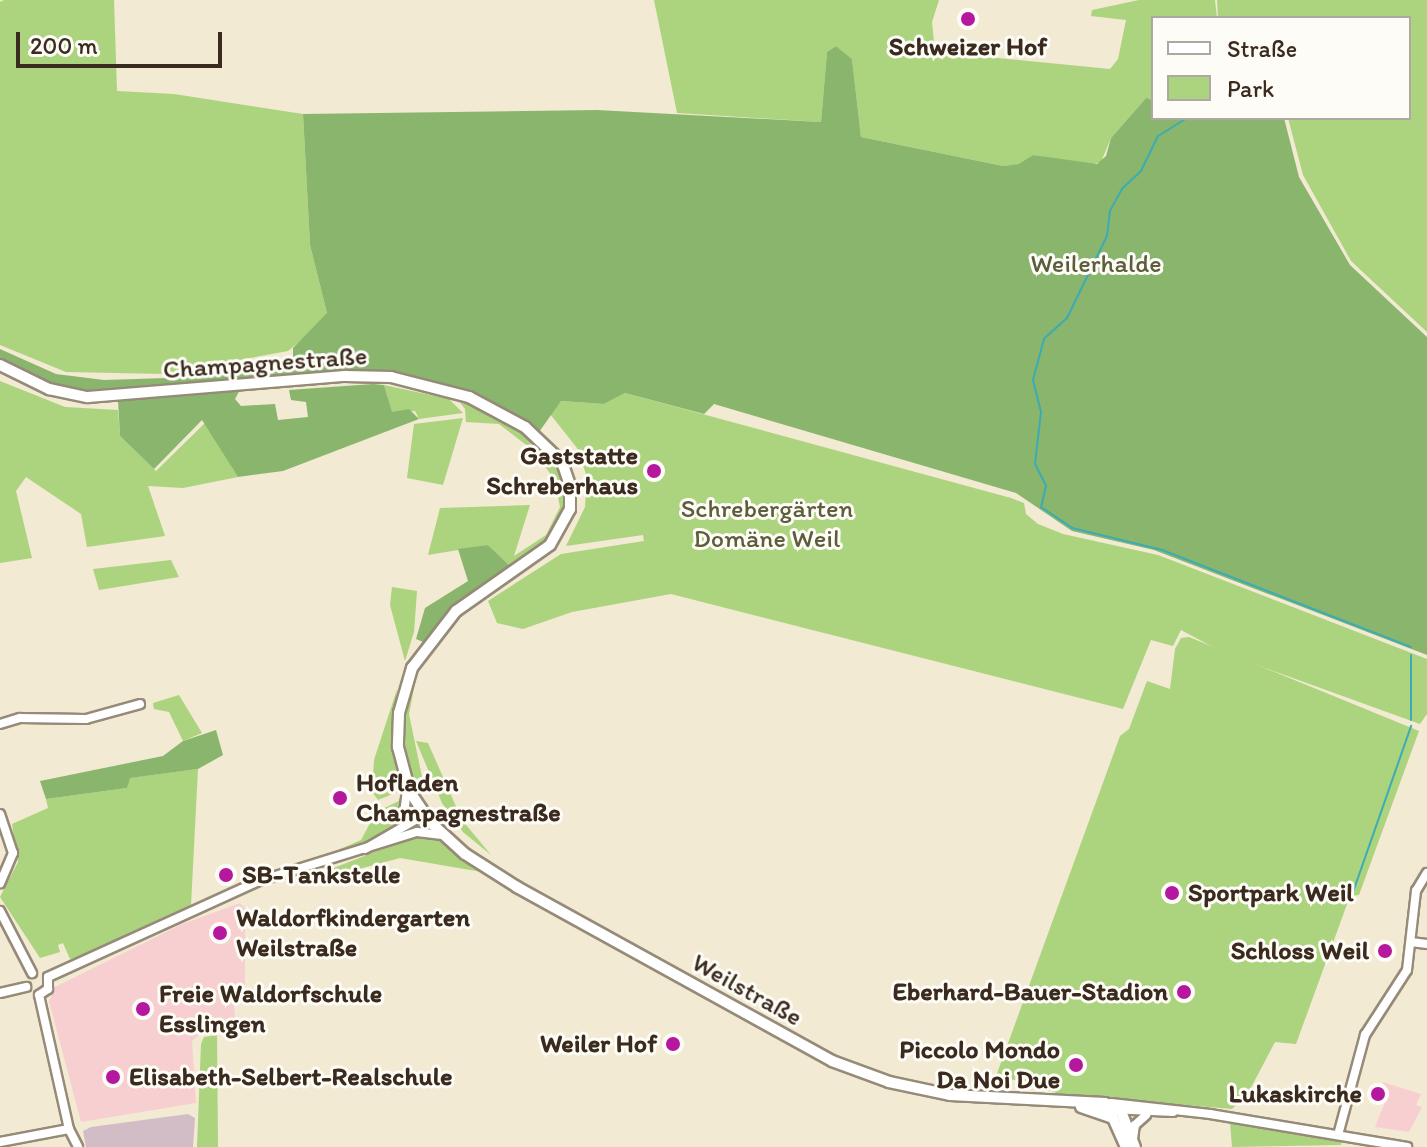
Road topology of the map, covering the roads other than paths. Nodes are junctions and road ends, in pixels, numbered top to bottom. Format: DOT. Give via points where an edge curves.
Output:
graph roads {
  1 [pos="0,365"];
  2 [pos="140,704"];
  3 [pos="0,724"];
  4 [pos="412,804"];
  5 [pos="0,814"];
  6 [pos="424,815"];
  7 [pos="400,826"];
  8 [pos="443,835"];
  9 [pos="407,836"];
  10 [pos="361,852"];
  11 [pos="1427,873"];
  12 [pos="0,883"];
  13 [pos="0,911"];
  14 [pos="1411,942"];
  15 [pos="1427,944"];
  16 [pos="32,973"];
  17 [pos="48,977"];
  18 [pos="26,987"];
  19 [pos="0,993"];
  20 [pos="39,995"];
  21 [pos="1059,1103"];
  22 [pos="1105,1103"];
  23 [pos="1136,1106"];
  24 [pos="1088,1108"];
  25 [pos="1177,1110"];
  26 [pos="1121,1111"];
  27 [pos="1148,1114"];
  28 [pos="1119,1125"];
  29 [pos="69,1129"];
  30 [pos="1338,1135"];
  31 [pos="0,1142"];
  32 [pos="1132,1145"];
  33 [pos="78,1147"];
  34 [pos="1407,1147"];
  1 -- 4 [label="main road, Champagnestraße" via="49,389 98,397 345,376 406,379 487,405 547,444 569,479 567,520 550,545 463,605 422,650 399,713 398,747"];
  2 -- 3 [label="street" via="86,719 20,718"];
  4 -- 6 [label="main road, Champagnestraße"];
  4 -- 7 [label="street"];
  5 -- 12 [label="street" via="13,853"];
  6 -- 7 [label="street"];
  6 -- 8 [label="main road, Weilstraße"];
  6 -- 9 [label="street"];
  7 -- 10 [label="street"];
  8 -- 9 [label="street" via="427,831"];
  8 -- 21 [label="main road, Weilstraße" via="549,906 845,1067 936,1092"];
  9 -- 10 [label="street"];
  10 -- 17 [label="street" via="225,894"];
  11 -- 14 [label="street" via="1416,891"];
  13 -- 16 [label="street"];
  14 -- 15 [label="street"];
  14 -- 30 [label="street" via="1407,970 1362,1042"];
  16 -- 17 [label="street"];
  16 -- 18 [label="street"];
  17 -- 20 [label="street" via="48,989"];
  18 -- 19 [label="street"];
  18 -- 20 [label="street"];
  20 -- 29 [label="street"];
  21 -- 22 [label="main road, Weilstraße"];
  21 -- 24 [label="main road, Weilstraße"];
  22 -- 23 [label="street, Weilstraße"];
  22 -- 26 [label="main road"];
  23 -- 25 [label="street, Weilstraße"];
  23 -- 26 [label="street"];
  24 -- 26 [label="street, Weilstraße"];
  24 -- 28 [label="main road"];
  25 -- 27 [label="street, Weilstraße"];
  25 -- 30 [label="street, Weilstraße"];
  26 -- 27 [label="street, Weilstraße"];
  26 -- 28 [label="street"];
  26 -- 32 [label="main road"];
  27 -- 32 [label="street" via="1136,1122"];
  28 -- 32 [label="main road"];
  29 -- 31 [label="street"];
  29 -- 33 [label="street"];
  30 -- 34 [label="street, Weilstraße"];
}
